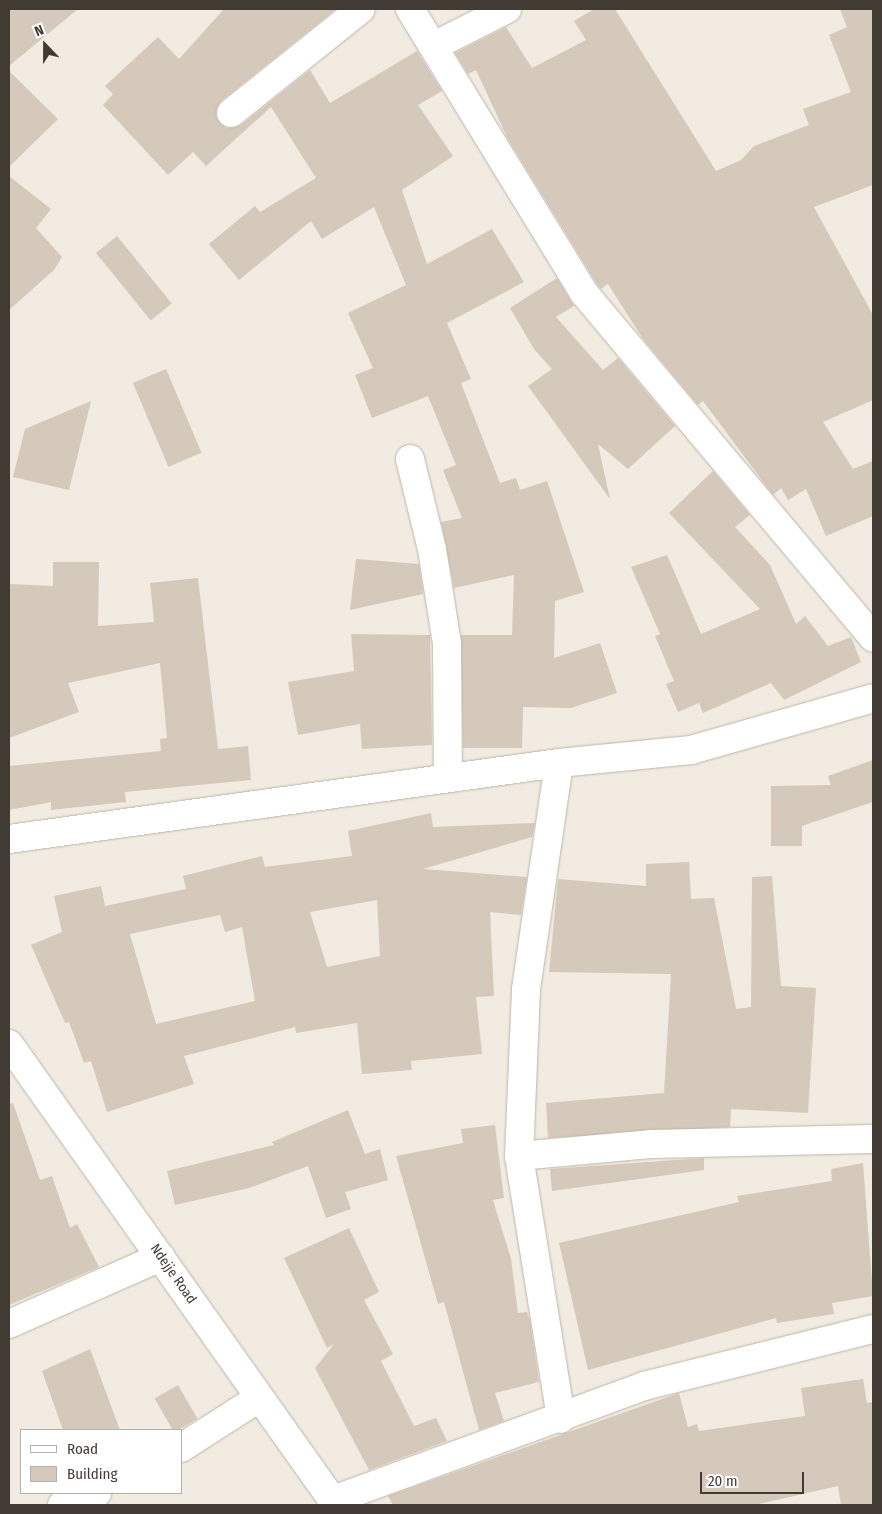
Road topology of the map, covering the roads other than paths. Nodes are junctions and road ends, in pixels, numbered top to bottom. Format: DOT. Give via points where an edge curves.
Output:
graph roads {
  1 [pos="360,9"];
  2 [pos="410,9"];
  3 [pos="507,9"];
  4 [pos="434,46"];
  5 [pos="231,113"];
  6 [pos="410,459"];
  7 [pos="873,638"];
  8 [pos="873,698"];
  9 [pos="559,763"];
  10 [pos="448,778"];
  11 [pos="9,840"];
  12 [pos="9,1044"];
  13 [pos="873,1139"];
  14 [pos="519,1156"];
  15 [pos="161,1257"];
  16 [pos="9,1324"];
  17 [pos="873,1329"];
  18 [pos="259,1398"];
  19 [pos="561,1419"];
  20 [pos="182,1447"];
  21 [pos="94,1494"];
  22 [pos="334,1503"];
  23 [pos="62,1505"];
  1 -- 5 [label="street"];
  2 -- 4 [label="street"];
  3 -- 4 [label="street"];
  4 -- 7 [label="street" via="584,293"];
  6 -- 10 [label="street" via="432,549 447,644"];
  8 -- 9 [label="street" via="691,750"];
  9 -- 10 [label="street"];
  9 -- 14 [label="street" via="526,990"];
  10 -- 11 [label="street"];
  12 -- 15 [label="street, Ndejje Road"];
  13 -- 14 [label="street" via="652,1144"];
  14 -- 19 [label="street"];
  15 -- 16 [label="street"];
  15 -- 18 [label="street, Ndejje Road"];
  17 -- 19 [label="street" via="644,1386"];
  18 -- 20 [label="street"];
  18 -- 22 [label="street, Ndejje Road"];
  19 -- 22 [label="street"];
  21 -- 23 [label="street"];
}
